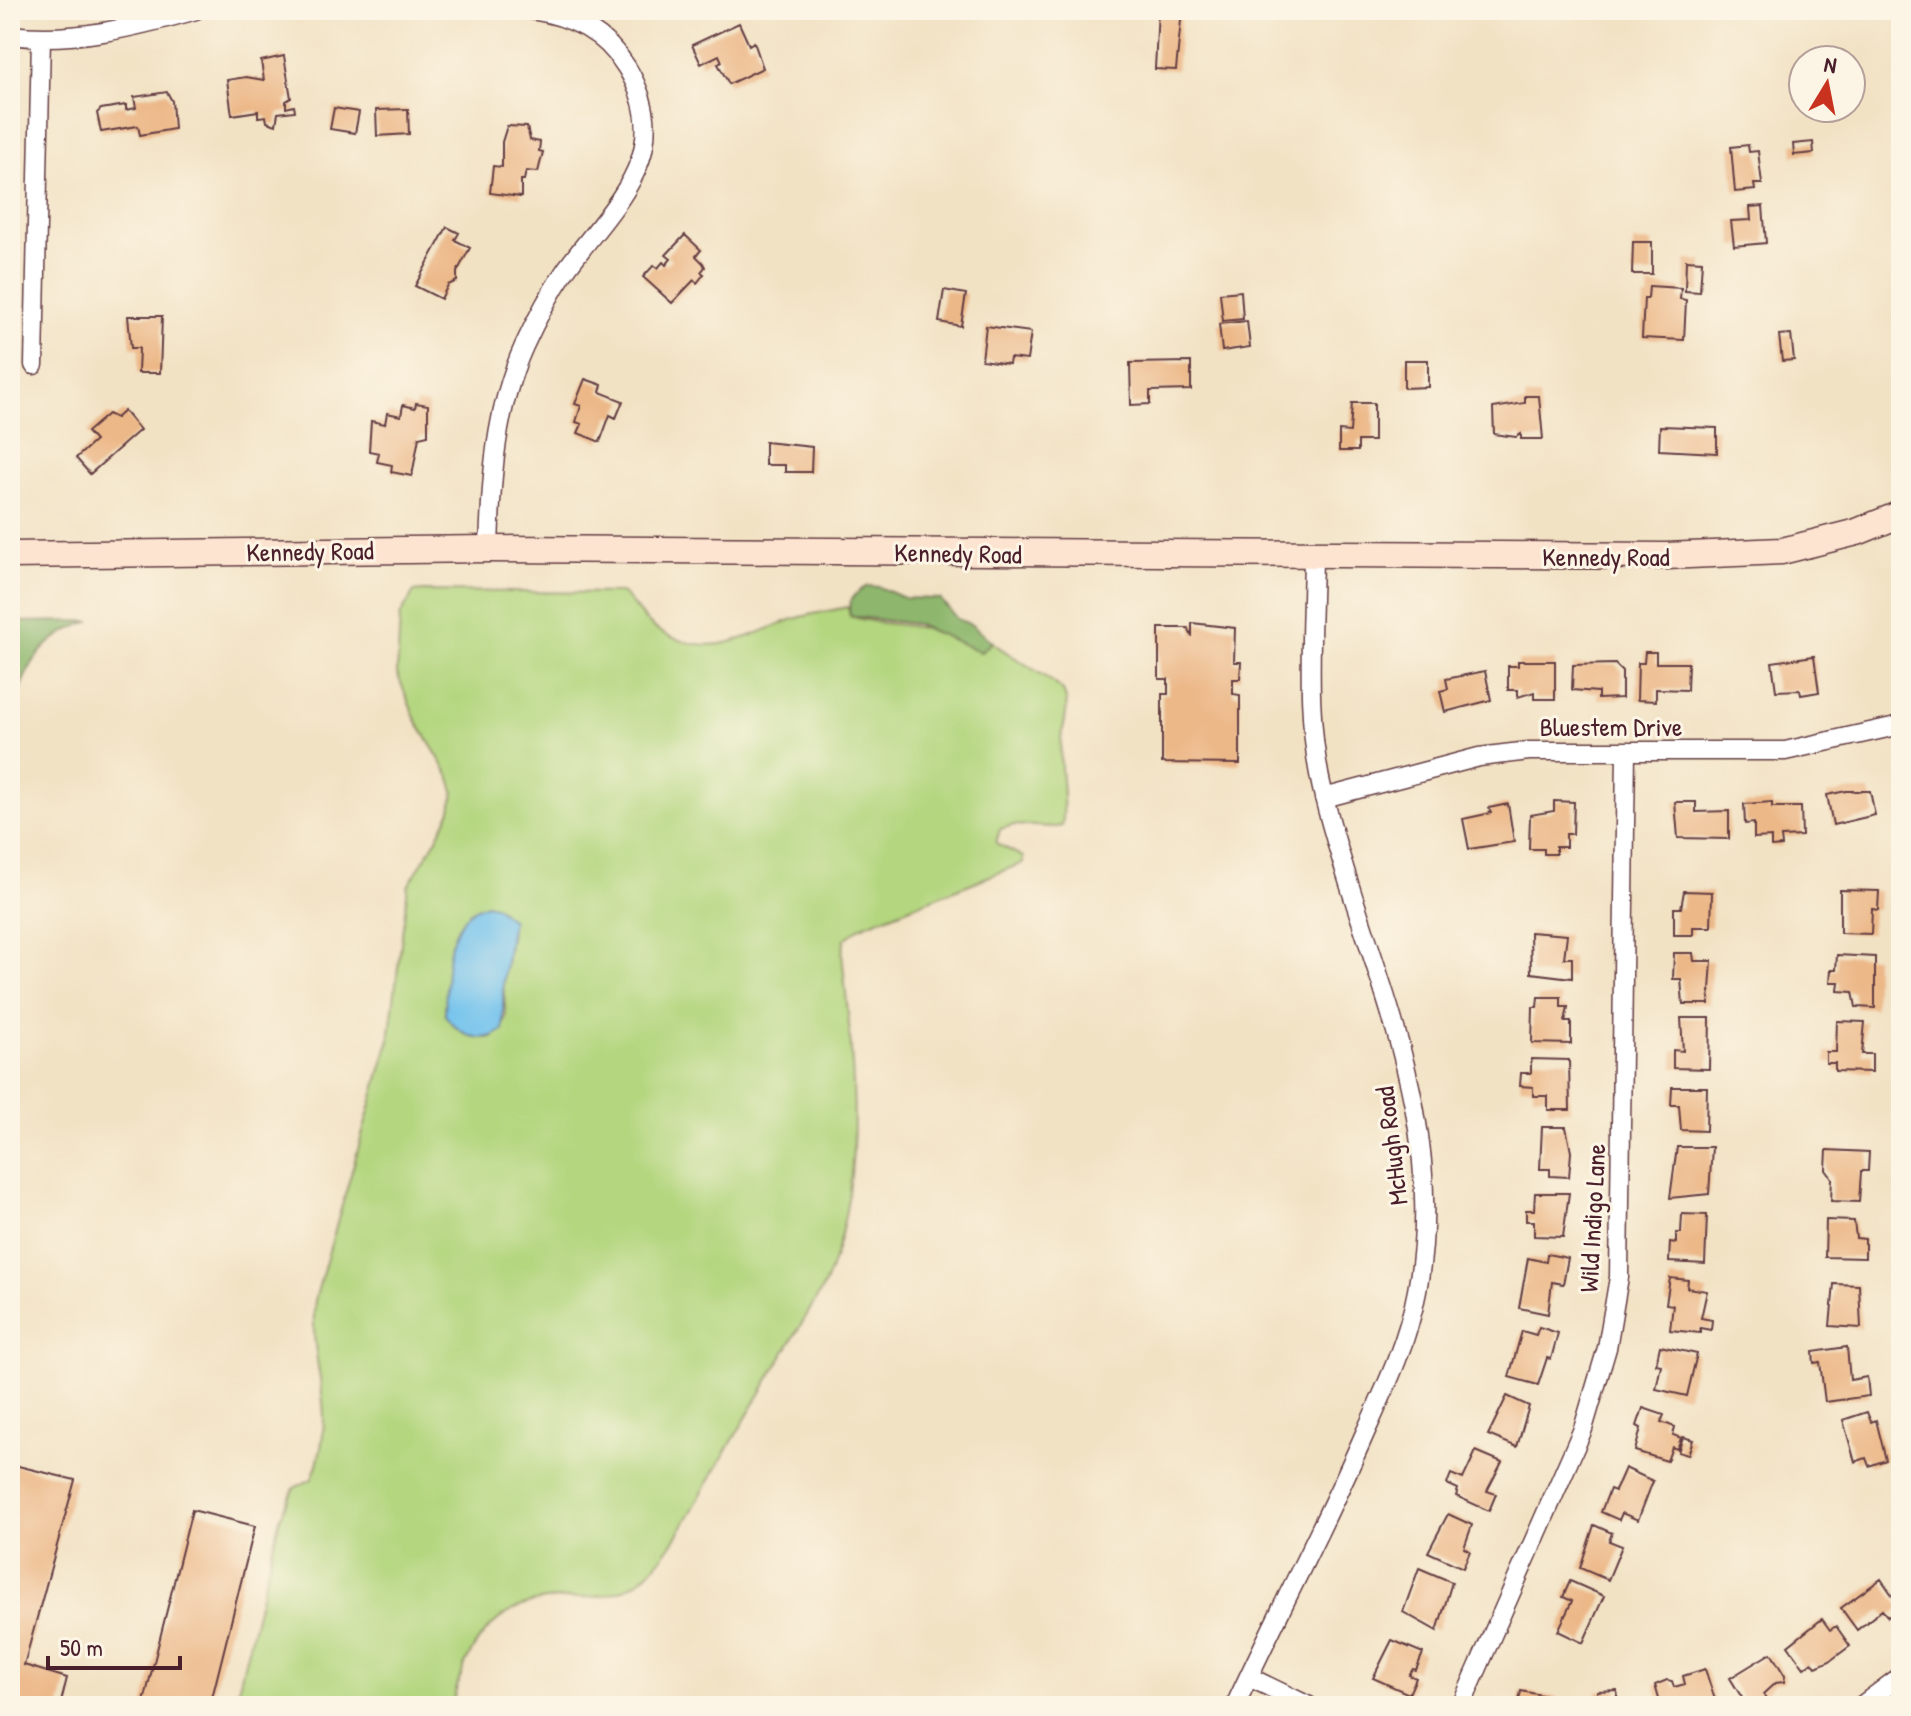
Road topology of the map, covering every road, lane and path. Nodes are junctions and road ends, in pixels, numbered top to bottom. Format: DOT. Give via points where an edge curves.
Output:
graph roads {
  1 [pos="196,10"];
  2 [pos="532,10"];
  3 [pos="10,35"];
  4 [pos="41,37"];
  5 [pos="34,365"];
  6 [pos="1901,514"];
  7 [pos="489,549"];
  8 [pos="10,555"];
  9 [pos="1313,556"];
  10 [pos="1901,725"];
  11 [pos="1626,751"];
  12 [pos="1324,798"];
  13 [pos="1901,1676"];
  14 [pos="1249,1677"];
  15 [pos="1235,1706"];
  16 [pos="1309,1706"];
  17 [pos="1461,1706"];
  18 [pos="1862,1706"];
  1 -- 4 [label="street" via="138,27"];
  2 -- 7 [label="street" via="585,26 619,56 640,94 644,151 630,188 544,306 513,371 495,450"];
  3 -- 4 [label="street"];
  4 -- 5 [label="street"];
  6 -- 9 [label="main road, Kennedy Road" via="1857,532 1782,551"];
  7 -- 8 [label="main road, Kennedy Road"];
  7 -- 9 [label="main road, Kennedy Road"];
  9 -- 12 [label="street, McHugh Road" via="1310,732"];
  10 -- 11 [label="street, Bluestem Drive" via="1785,751"];
  11 -- 12 [label="street, Bluestem Drive" via="1479,757"];
  11 -- 17 [label="street, Wild Indigo Lane" via="1618,1284 1603,1364 1583,1429"];
  12 -- 14 [label="street, McHugh Road" via="1401,1039 1420,1124 1425,1216 1417,1292 1393,1369"];
  13 -- 18 [label="street"];
  14 -- 15 [label="street, McHugh Road"];
  14 -- 16 [label="street"];
}
